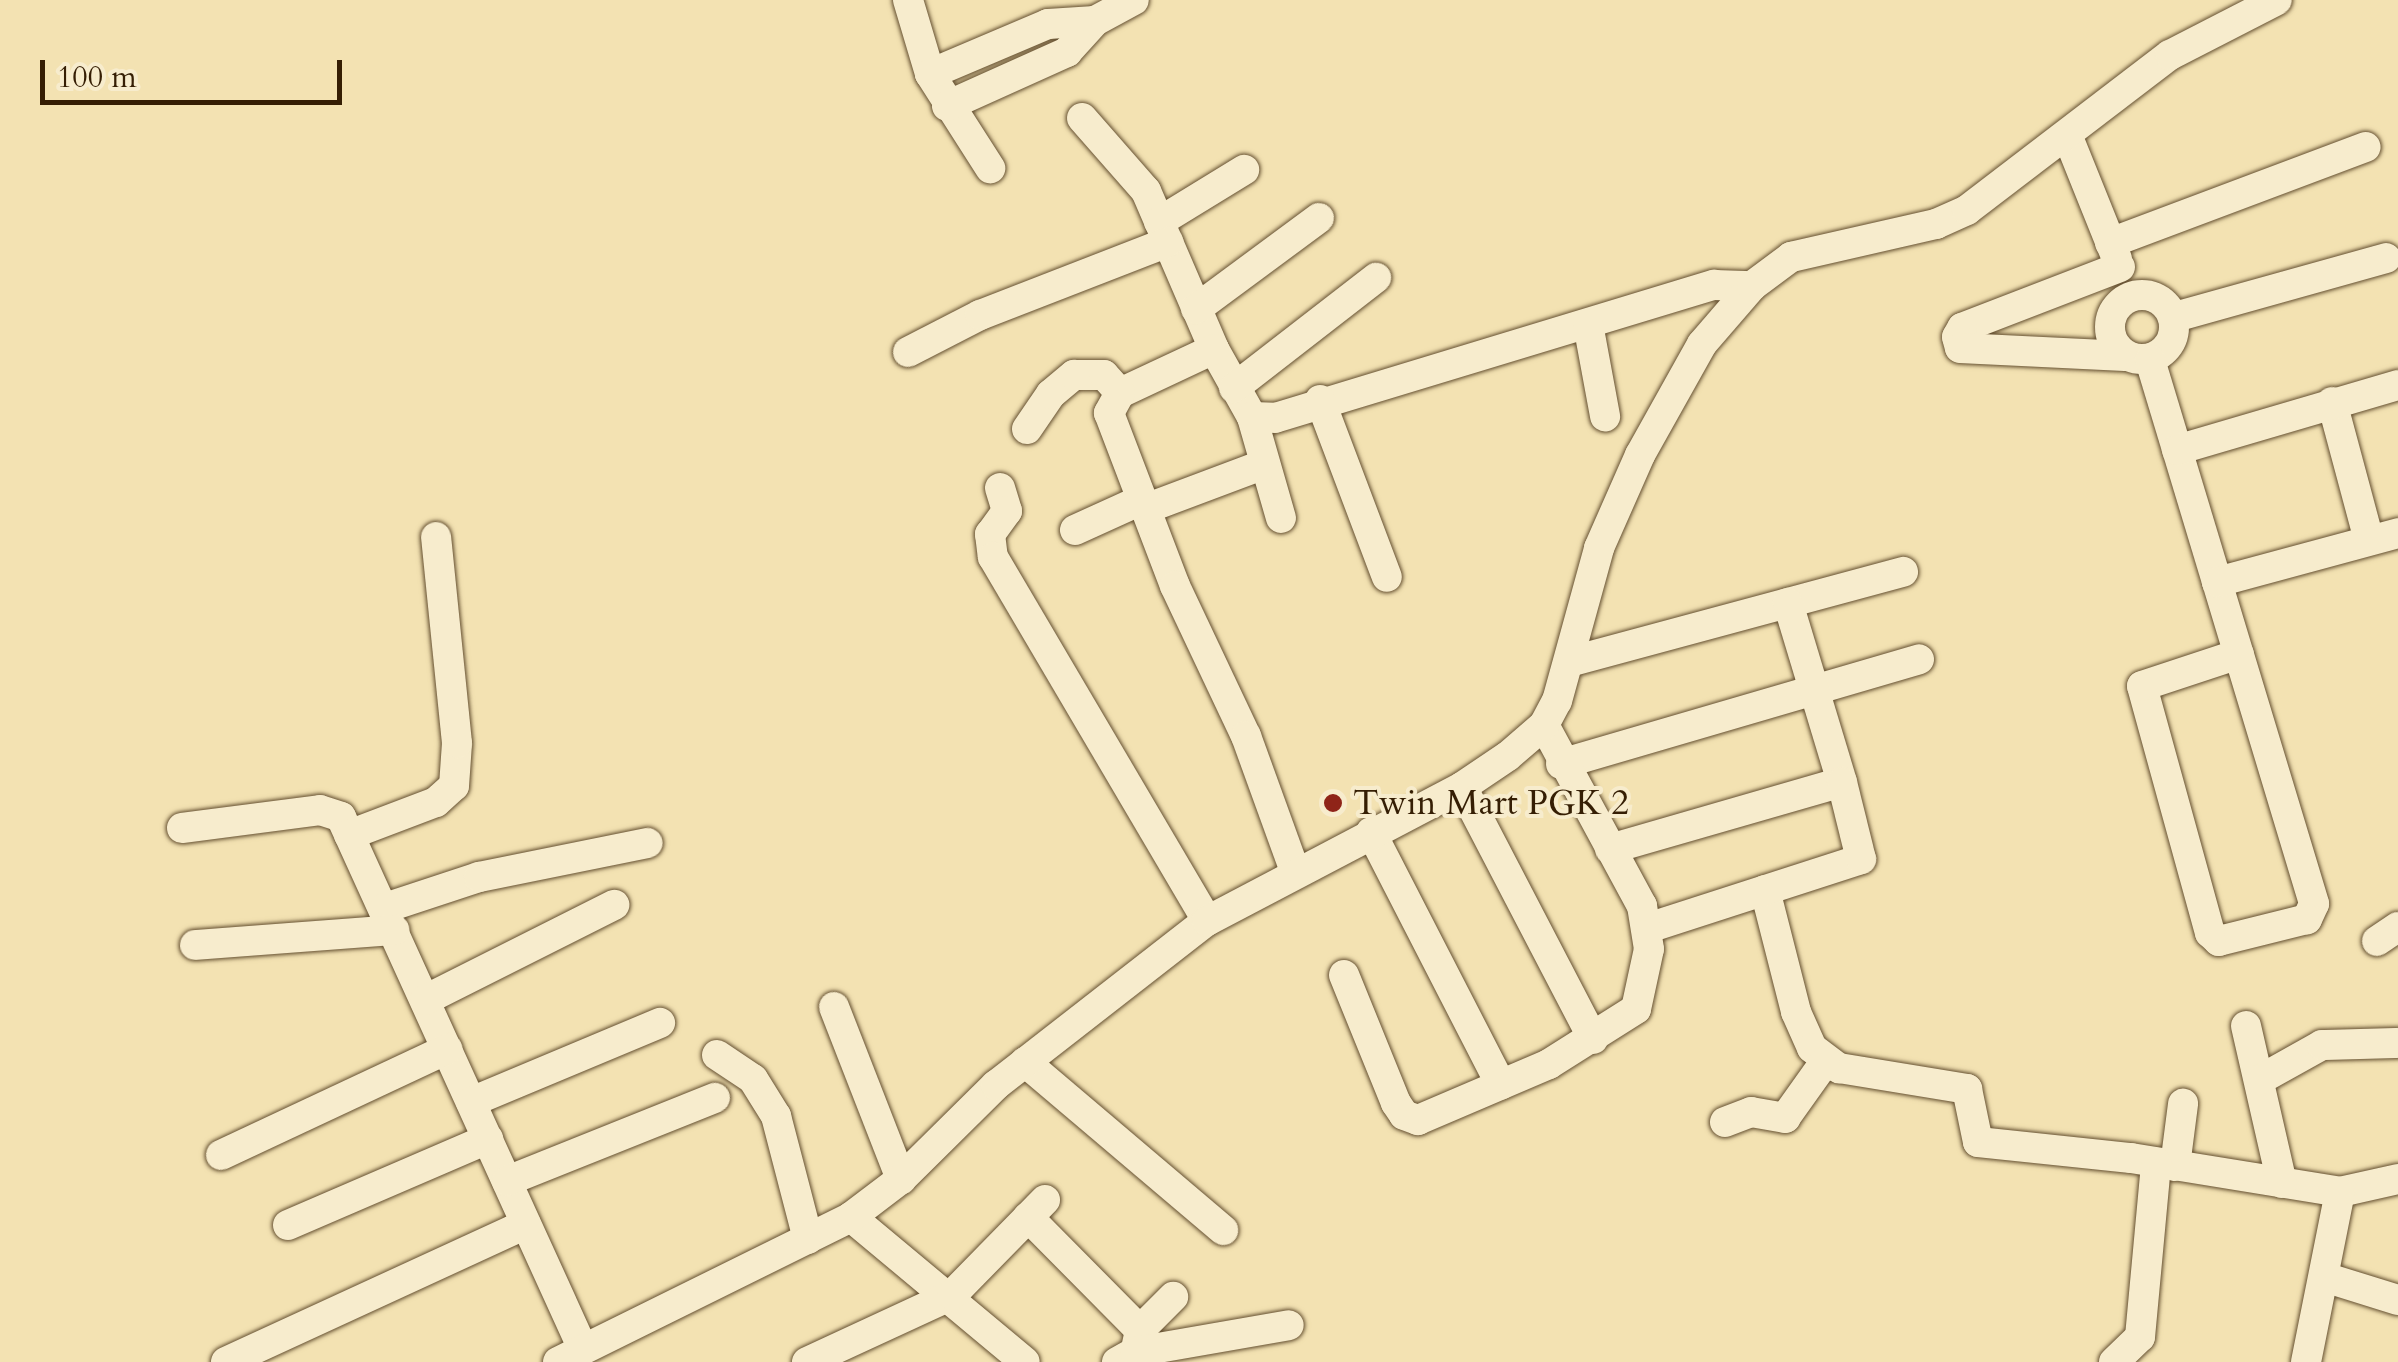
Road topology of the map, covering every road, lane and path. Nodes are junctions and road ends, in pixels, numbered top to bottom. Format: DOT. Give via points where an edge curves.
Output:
graph roads {
  1 [pos="908,0"];
  2 [pos="1134,0"];
  3 [pos="2277,0"];
  4 [pos="1096,20"];
  5 [pos="930,74"];
  6 [pos="947,106"];
  7 [pos="1082,118"];
  8 [pos="2068,136"];
  9 [pos="2366,147"];
  10 [pos="990,168"];
  11 [pos="1244,170"];
  12 [pos="1319,218"];
  13 [pos="1163,232"];
  14 [pos="2386,258"];
  15 [pos="2120,268"];
  16 [pos="1376,278"];
  17 [pos="1752,286"];
  18 [pos="1196,308"];
  19 [pos="2175,318"];
  20 [pos="1588,324"];
  21 [pos="1214,349"];
  22 [pos="908,352"];
  23 [pos="2138,358"];
  24 [pos="2398,385"];
  25 [pos="1234,388"];
  26 [pos="1120,393"];
  27 [pos="1320,400"];
  28 [pos="2332,402"];
  29 [pos="1606,416"];
  30 [pos="1252,417"];
  31 [pos="1028,429"];
  32 [pos="2177,450"];
  33 [pos="1264,464"];
  34 [pos="1000,488"];
  35 [pos="1143,505"];
  36 [pos="1282,518"];
  37 [pos="1075,530"];
  38 [pos="2384,536"];
  39 [pos="436,537"];
  40 [pos="1903,572"];
  41 [pos="1388,577"];
  42 [pos="2217,582"];
  43 [pos="1788,603"];
  44 [pos="2239,654"];
  45 [pos="1919,659"];
  46 [pos="1569,662"];
  47 [pos="1815,690"];
  48 [pos="1544,725"];
  49 [pos="1562,764"];
  50 [pos="1842,782"];
  51 [pos="1462,788"];
  52 [pos="182,828"];
  53 [pos="1371,832"];
  54 [pos="350,835"];
  55 [pos="648,843"];
  56 [pos="1610,849"];
  57 [pos="1295,871"];
  58 [pos="1765,890"];
  59 [pos="614,904"];
  60 [pos="390,919"];
  61 [pos="1206,921"];
  62 [pos="1648,928"];
  63 [pos="194,944"];
  64 [pos="1344,975"];
  65 [pos="425,1000"];
  66 [pos="834,1007"];
  67 [pos="660,1023"];
  68 [pos="2246,1026"];
  69 [pos="1593,1039"];
  70 [pos="2398,1043"];
  71 [pos="447,1049"];
  72 [pos="717,1055"];
  73 [pos="1025,1062"];
  74 [pos="1825,1062"];
  75 [pos="2261,1079"];
  76 [pos="1502,1086"];
  77 [pos="714,1098"];
  78 [pos="471,1102"];
  79 [pos="2183,1104"];
  80 [pos="1725,1122"];
  81 [pos="488,1139"];
  82 [pos="222,1155"];
  83 [pos="2166,1164"];
  84 [pos="901,1179"];
  85 [pos="2398,1179"];
  86 [pos="507,1181"];
  87 [pos="2282,1183"];
  88 [pos="2340,1192"];
  89 [pos="852,1217"];
  90 [pos="526,1224"];
  91 [pos="288,1225"];
  92 [pos="1223,1230"];
  93 [pos="808,1239"];
  94 [pos="2324,1278"];
  95 [pos="952,1295"];
  96 [pos="1173,1297"];
  97 [pos="2398,1300"];
  98 [pos="1289,1325"];
  99 [pos="1131,1348"];
  100 [pos="1190,1352"];
  101 [pos="570,1356"];
  102 [pos="226,1362"];
  103 [pos="807,1362"];
  104 [pos="1024,1362"];
  105 [pos="2114,1362"];
  106 [pos="2306,1362"];
  1 -- 5 [label="street"];
  2 -- 4 [label="street"];
  3 -- 8 [label="street" via="2170,55"];
  4 -- 5 [label="street" via="1048,24"];
  4 -- 6 [label="street" via="1067,52"];
  5 -- 6 [label="street"];
  6 -- 10 [label="street"];
  7 -- 13 [label="street" via="1139,181"];
  8 -- 15 [label="street"];
  8 -- 17 [label="street" via="1967,210 1936,224 1791,257"];
  9 -- 15 [label="street"];
  11 -- 13 [label="street"];
  12 -- 18 [label="street"];
  13 -- 18 [label="street"];
  13 -- 22 [label="street"];
  14 -- 19 [label="street"];
  15 -- 19 [label="street"];
  15 -- 23 [label="street" via="2110,337"];
  15 -- 23 [label="street" via="1962,328 1957,337 1960,348"];
  16 -- 25 [label="street"];
  17 -- 20 [label="street" via="1714,285"];
  17 -- 46 [label="street" via="1702,344 1640,455 1599,548"];
  18 -- 21 [label="street"];
  19 -- 23 [label="street" via="2172,344"];
  20 -- 27 [label="street"];
  20 -- 29 [label="street"];
  21 -- 25 [label="street"];
  21 -- 26 [label="street"];
  23 -- 32 [label="street"];
  24 -- 28 [label="street"];
  25 -- 30 [label="street"];
  26 -- 31 [label="street" via="1104,375 1074,375 1051,394"];
  26 -- 35 [label="street" via="1109,413"];
  27 -- 30 [label="street" via="1275,418"];
  27 -- 41 [label="street"];
  28 -- 32 [label="street"];
  28 -- 38 [label="street"];
  30 -- 33 [label="street"];
  32 -- 42 [label="street"];
  33 -- 35 [label="street"];
  33 -- 36 [label="street"];
  34 -- 61 [label="street" via="1007,512 990,534 993,557"];
  35 -- 37 [label="street"];
  35 -- 57 [label="street" via="1246,736"];
  38 -- 42 [label="street"];
  39 -- 54 [label="street" via="458,743 454,786 436,802"];
  40 -- 43 [label="street"];
  42 -- 44 [label="street"];
  43 -- 46 [label="street"];
  43 -- 47 [label="street"];
  44 -- 44 [label="street" via="2314,904 2307,919 2219,941 2210,933 2142,686"];
  45 -- 47 [label="street"];
  46 -- 48 [label="street"];
  47 -- 49 [label="street"];
  47 -- 50 [label="street"];
  48 -- 49 [label="street"];
  48 -- 51 [label="street"];
  49 -- 56 [label="street"];
  50 -- 56 [label="street"];
  50 -- 58 [label="street" via="1861,859"];
  51 -- 53 [label="street"];
  51 -- 69 [label="street"];
  52 -- 54 [label="street" via="330,809"];
  53 -- 57 [label="street"];
  53 -- 76 [label="street"];
  54 -- 60 [label="street"];
  55 -- 60 [label="street" via="478,877"];
  56 -- 62 [label="street"];
  57 -- 61 [label="street"];
  58 -- 62 [label="street"];
  58 -- 74 [label="street" via="1796,1012"];
  59 -- 65 [label="street"];
  60 -- 63 [label="street"];
  60 -- 65 [label="street"];
  61 -- 73 [label="street"];
  62 -- 69 [label="street" via="1642,998 1625,1021"];
  64 -- 76 [label="street" via="1356,1016 1404,1115 1426,1119"];
  65 -- 71 [label="street"];
  66 -- 84 [label="street"];
  67 -- 78 [label="street"];
  68 -- 75 [label="street"];
  69 -- 76 [label="street"];
  70 -- 75 [label="street" via="2322,1045"];
  71 -- 78 [label="street"];
  71 -- 82 [label="street"];
  72 -- 93 [label="street" via="753,1078 776,1116"];
  73 -- 84 [label="street"];
  73 -- 92 [label="street"];
  74 -- 80 [label="street" via="1785,1118 1746,1112"];
  74 -- 83 [label="street" via="1967,1089 1978,1142"];
  75 -- 87 [label="street"];
  77 -- 86 [label="street"];
  78 -- 81 [label="street"];
  79 -- 83 [label="street"];
  81 -- 86 [label="street"];
  81 -- 91 [label="street"];
  83 -- 87 [label="street"];
  83 -- 105 [label="street" via="2140,1338"];
  84 -- 89 [label="street"];
  85 -- 88 [label="street"];
  86 -- 90 [label="street"];
  87 -- 88 [label="street"];
  88 -- 94 [label="street"];
  89 -- 93 [label="street"];
  89 -- 95 [label="street"];
  90 -- 101 [label="street"];
  90 -- 102 [label="street"];
  93 -- 101 [label="street"];
  94 -- 97 [label="street"];
  94 -- 106 [label="street"];
  95 -- 99 [label="street" via="1036,1208"];
  95 -- 103 [label="street"];
  95 -- 104 [label="street"];
  96 -- 99 [label="street"];
  98 -- 100 [label="street"];
  99 -- 100 [label="street"];
}
